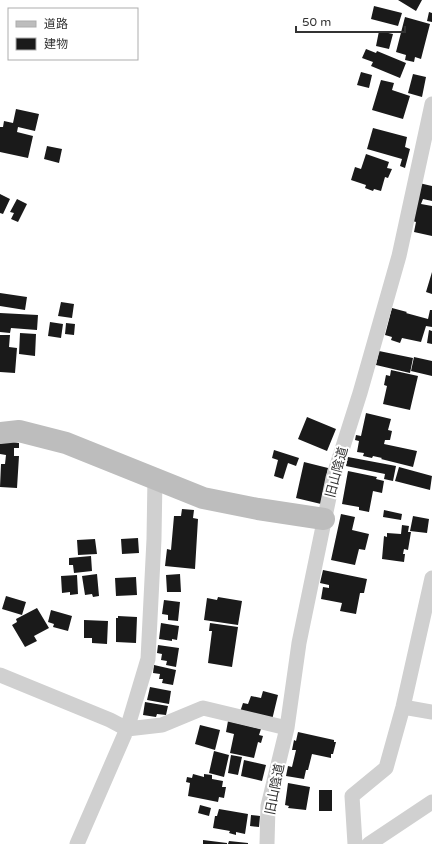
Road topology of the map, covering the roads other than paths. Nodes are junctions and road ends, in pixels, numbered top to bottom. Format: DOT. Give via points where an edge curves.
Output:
graph roads {
  1 [pos="432,104"];
  2 [pos="0,433"];
  3 [pos="155,477"];
  4 [pos="324,519"];
  5 [pos="432,578"];
  6 [pos="426,637"];
  7 [pos="0,675"];
  8 [pos="403,707"];
  9 [pos="432,712"];
  10 [pos="287,728"];
  11 [pos="127,729"];
  12 [pos="432,802"];
  13 [pos="77,844"];
  14 [pos="267,844"];
  15 [pos="355,844"];
  16 [pos="369,844"];
  1 -- 4 [label="street, 旧山陰道" via="399,256 333,478"];
  2 -- 3 [label="street" via="20,431 66,443"];
  3 -- 4 [label="street" via="203,498"];
  3 -- 11 [label="street" via="148,659"];
  4 -- 10 [label="street, 旧山陰道" via="299,643"];
  5 -- 6 [label="street"];
  6 -- 8 [label="street"];
  7 -- 11 [label="street"];
  8 -- 9 [label="street"];
  8 -- 15 [label="street" via="386,768 352,796"];
  10 -- 11 [label="street" via="203,708 162,725"];
  10 -- 14 [label="street, 旧山陰道" via="268,806"];
  11 -- 13 [label="street"];
  12 -- 16 [label="street"];
}
